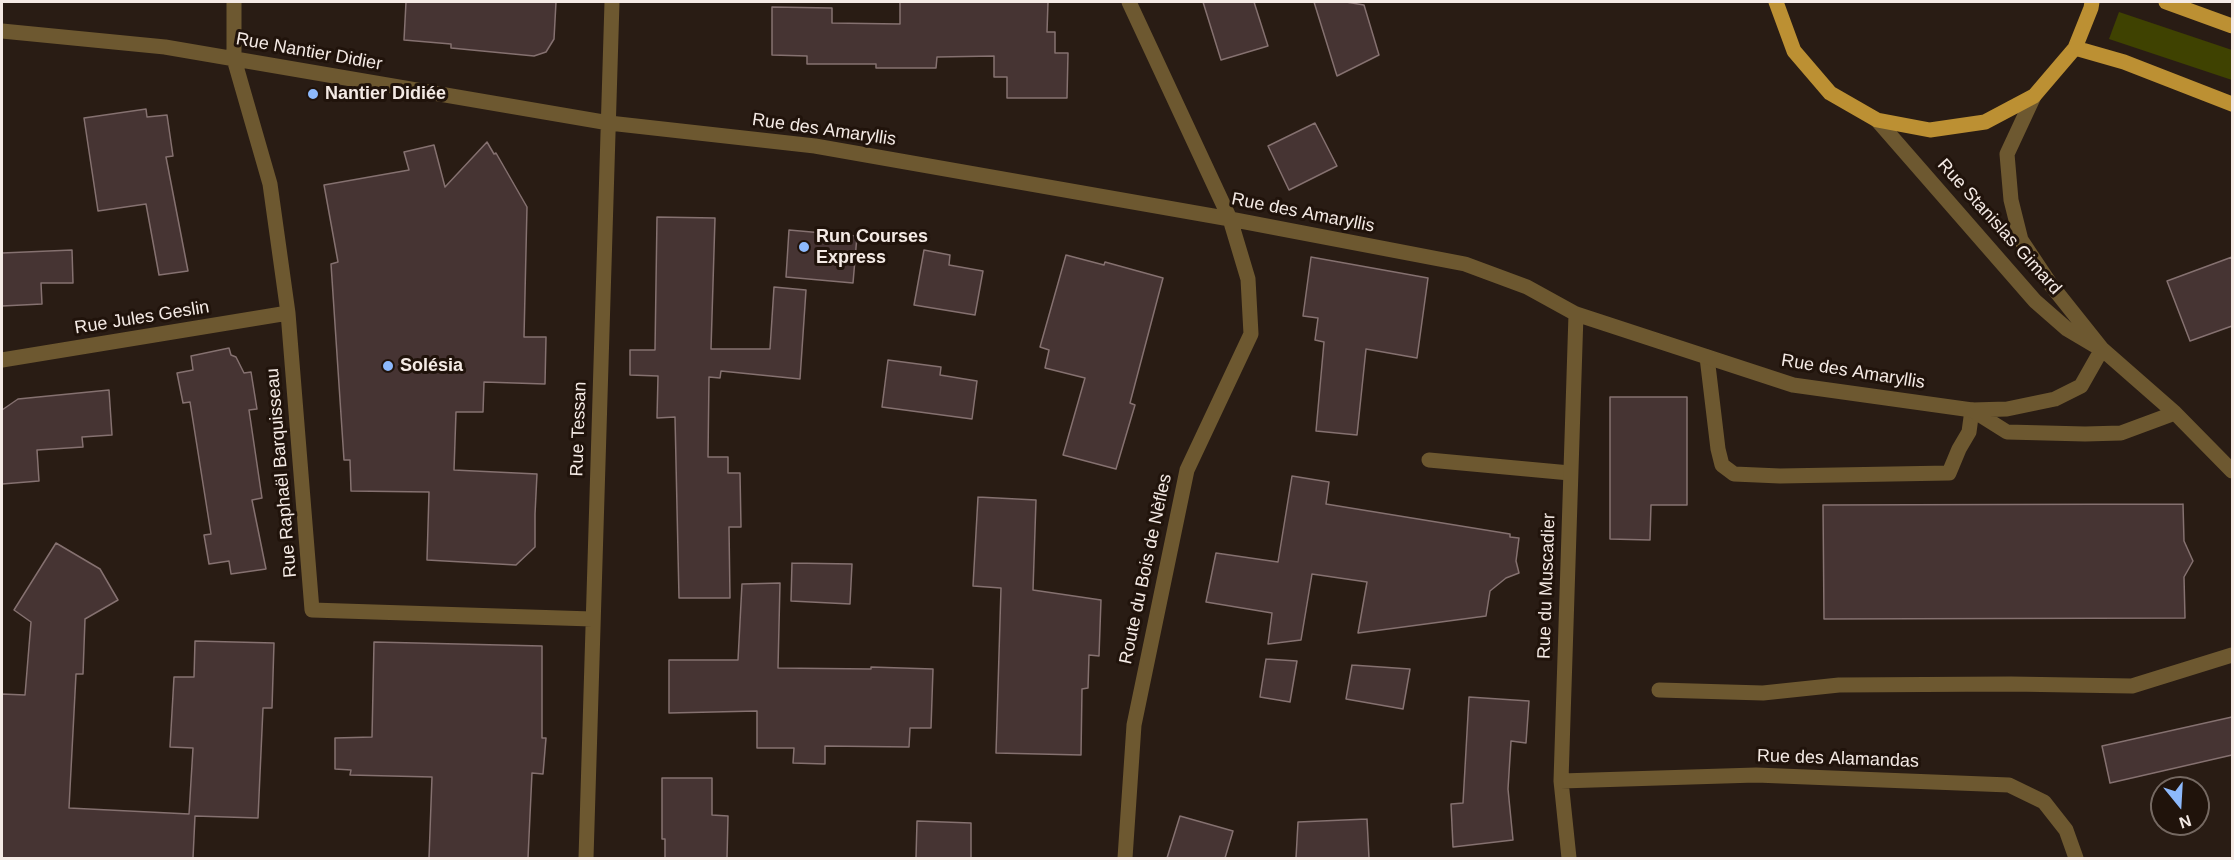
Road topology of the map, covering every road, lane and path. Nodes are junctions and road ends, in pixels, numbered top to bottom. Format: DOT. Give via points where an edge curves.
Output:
graph roads {
  1 [pos="234,2"];
  2 [pos="612,2"];
  3 [pos="1129,2"];
  4 [pos="1776,2"];
  5 [pos="2092,2"];
  6 [pos="2166,2"];
  7 [pos="2232,26"];
  8 [pos="2,31"];
  9 [pos="2075,48"];
  10 [pos="234,58"];
  11 [pos="2034,96"];
  12 [pos="2232,104"];
  13 [pos="1877,120"];
  14 [pos="609,123"];
  15 [pos="1230,219"];
  16 [pos="288,313"];
  17 [pos="1576,314"];
  18 [pos="2102,349"];
  19 [pos="1707,357"];
  20 [pos="2,360"];
  21 [pos="1972,410"];
  22 [pos="2175,412"];
  23 [pos="1429,460"];
  24 [pos="2232,471"];
  25 [pos="1570,473"];
  26 [pos="592,619"];
  27 [pos="2232,655"];
  28 [pos="1659,690"];
  29 [pos="1562,781"];
  30 [pos="586,858"];
  31 [pos="1125,858"];
  32 [pos="1569,858"];
  33 [pos="2076,858"];
  1 -- 10 [label="street, Rue Raphaël Barquisseau"];
  2 -- 14 [label="street, Rue Tessan"];
  3 -- 15 [label="street, Route du Bois de Nèfles"];
  4 -- 13 [label="main road" via="1794,51 1830,93"];
  5 -- 9 [label="main road"];
  6 -- 7 [label="main road"];
  8 -- 10 [label="street, Rue Nantier Didier"];
  9 -- 11 [label="main road"];
  9 -- 12 [label="main road" via="2124,62"];
  10 -- 14 [label="street, Rue Nantier Didier"];
  10 -- 16 [label="street, Rue Raphaël Barquisseau" via="270,184"];
  11 -- 13 [label="main road" via="1985,122 1930,130"];
  11 -- 18 [label="street, Rue Stanislas Gimard" via="2007,154 2011,200 2021,240"];
  13 -- 18 [label="street, Rue Stanislas Gimard" via="2036,301 2067,329"];
  14 -- 15 [label="street, Rue des Amaryllis" via="815,146"];
  14 -- 26 [label="street, Rue Tessan"];
  15 -- 17 [label="street, Rue des Amaryllis" via="1465,264 1527,286"];
  15 -- 31 [label="street, Route du Bois de Nèfles" via="1248,279 1251,334 1187,470 1134,725"];
  16 -- 20 [label="street, Rue Jules Geslin"];
  16 -- 26 [label="street, Rue Raphaël Barquisseau" via="312,610"];
  17 -- 19 [label="street, Rue des Amaryllis"];
  17 -- 25 [label="street, Rue du Muscadier"];
  18 -- 21 [label="street, Rue des Amaryllis" via="2081,386 2055,399 2007,409"];
  18 -- 22 [label="street, Rue Stanislas Gimard"];
  19 -- 21 [label="street, Rue des Amaryllis" via="1793,385"];
  19 -- 21 [label="street" via="1718,450 1722,465 1734,474 1949,473 1969,432"];
  21 -- 22 [label="street, Rue des Amaryllis" via="2007,432 2085,434 2121,433"];
  22 -- 24 [label="street, Rue Stanislas Gimard"];
  23 -- 25 [label="street"];
  25 -- 29 [label="street, Rue du Muscadier"];
  26 -- 30 [label="street, Rue Tessan"];
  27 -- 28 [label="street" via="2132,686 1839,685 1763,693"];
  29 -- 32 [label="street, Rue du Muscadier"];
  29 -- 33 [label="street, Rue des Alamandas" via="1756,775 2009,785 2044,802 2066,830"];
}
